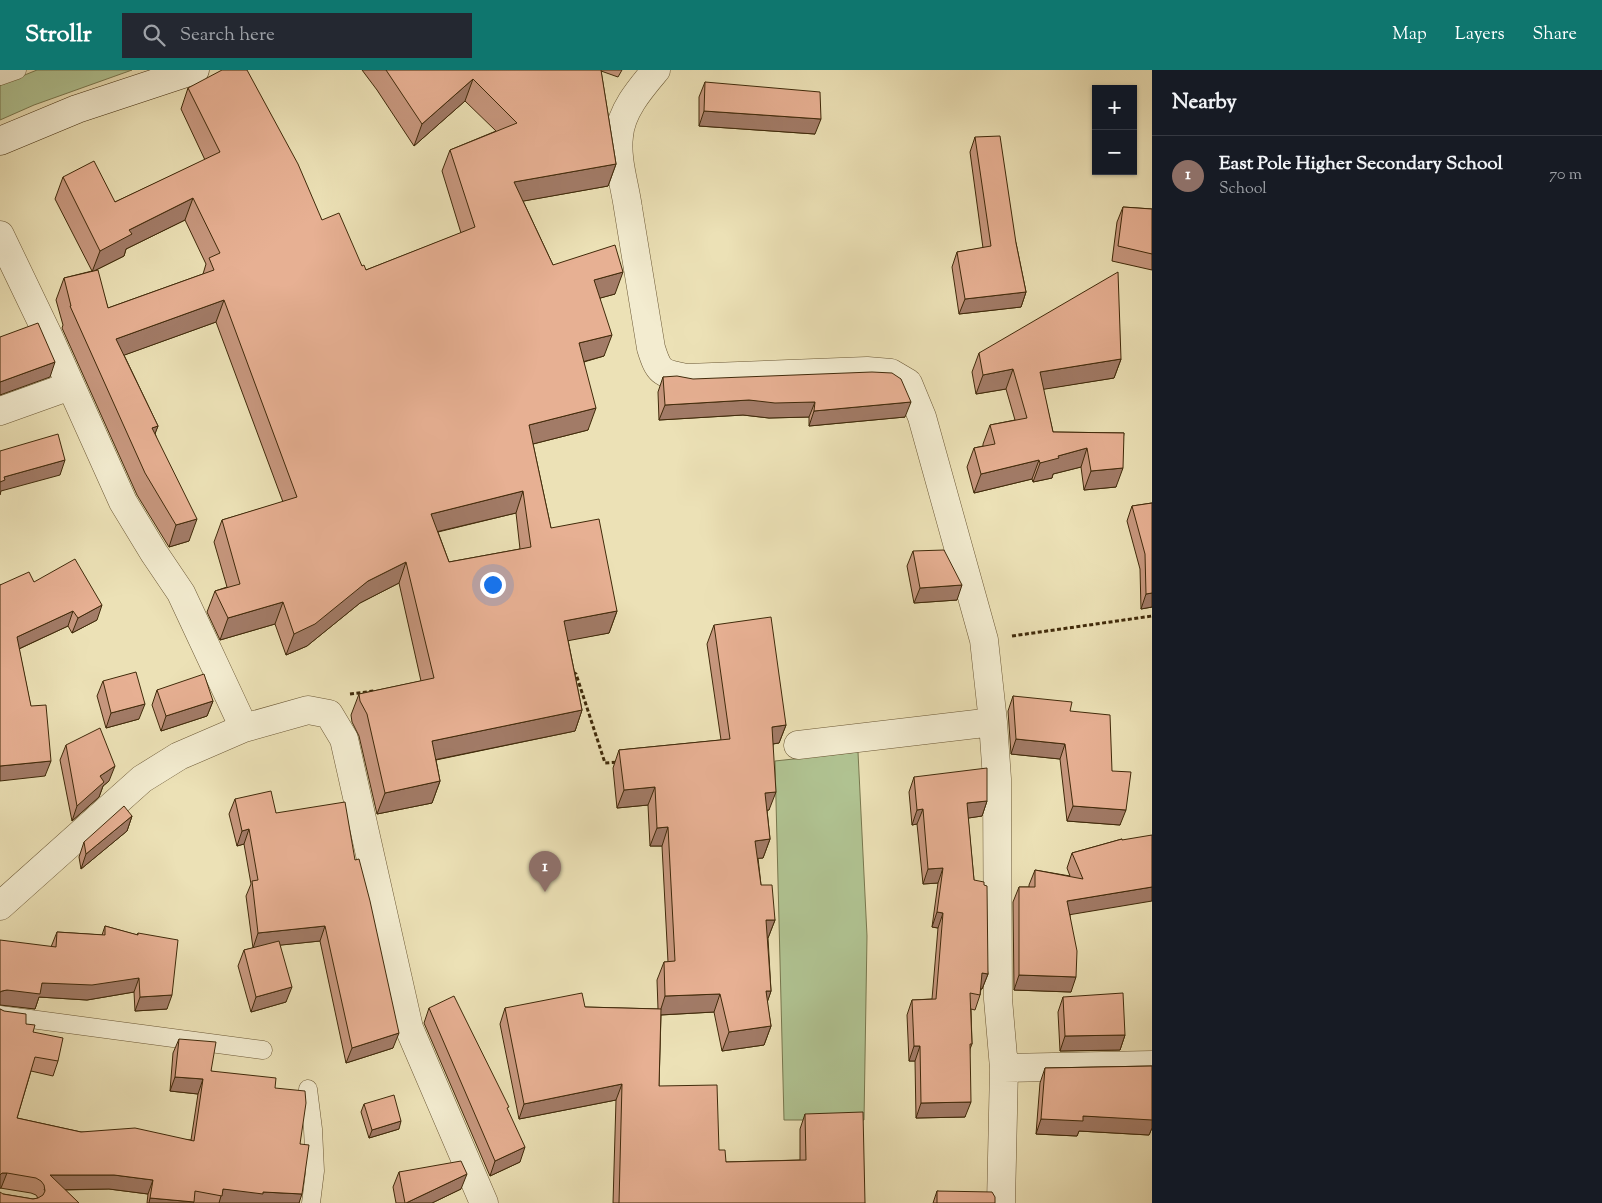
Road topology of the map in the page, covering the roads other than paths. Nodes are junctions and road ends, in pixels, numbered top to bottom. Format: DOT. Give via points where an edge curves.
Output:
graph roads {
  1 [pos="17,70"];
  2 [pos="195,70"];
  3 [pos="656,70"];
  4 [pos="0,76"];
  5 [pos="0,141"];
  6 [pos="0,235"];
  7 [pos="70,386"];
  8 [pos="0,412"];
  9 [pos="993,722"];
  10 [pos="244,728"];
  11 [pos="798,745"];
  12 [pos="0,906"];
  13 [pos="0,1015"];
  14 [pos="263,1050"];
  15 [pos="1152,1065"];
  16 [pos="1004,1068"];
  17 [pos="308,1090"];
  18 [pos="311,1203"];
  19 [pos="484,1203"];
  20 [pos="1001,1203"];
  1 -- 4 [label="lane"];
  2 -- 5 [label="street" via="77,109"];
  3 -- 9 [label="street" via="636,93 618,135 619,161 651,348 657,366 668,374 687,378 867,371 890,373 908,384 922,417 984,640"];
  6 -- 7 [label="street"];
  7 -- 8 [label="street"];
  7 -- 10 [label="street" via="122,502 181,593"];
  9 -- 11 [label="street"];
  9 -- 16 [label="street" via="997,779 998,999"];
  10 -- 12 [label="street" via="179,756 142,779"];
  10 -- 19 [label="street" via="308,710 329,714 344,739 409,1028"];
  13 -- 14 [label="lane"];
  15 -- 16 [label="street"];
  16 -- 20 [label="street"];
  17 -- 18 [label="lane" via="315,1171"];
}
